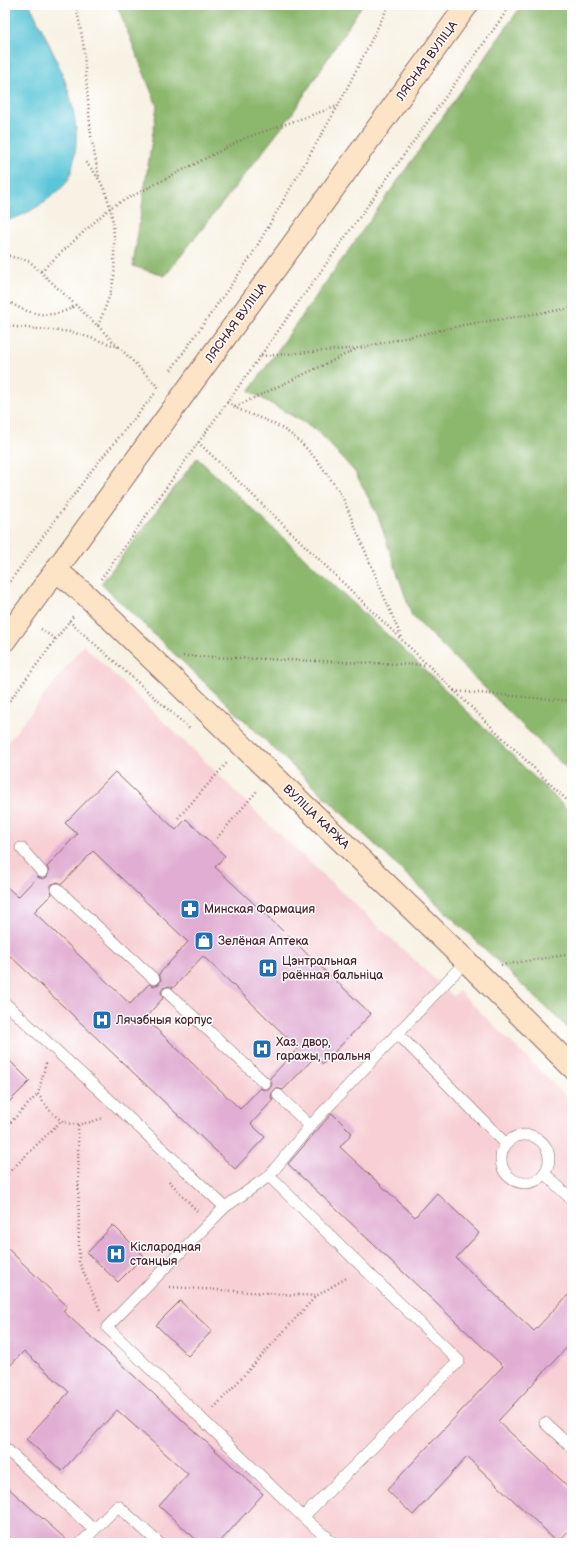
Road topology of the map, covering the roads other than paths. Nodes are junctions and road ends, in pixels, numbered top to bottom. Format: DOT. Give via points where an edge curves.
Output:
graph roads {
  1 [pos="467,5"];
  2 [pos="57,570"];
  3 [pos="5,640"];
  4 [pos="21,848"];
  5 [pos="42,872"];
  6 [pos="57,889"];
  7 [pos="466,961"];
  8 [pos="154,979"];
  9 [pos="168,993"];
  10 [pos="5,1003"];
  11 [pos="397,1033"];
  12 [pos="572,1067"];
  13 [pos="265,1083"];
  14 [pos="278,1095"];
  15 [pos="310,1126"];
  16 [pos="506,1144"];
  17 [pos="544,1174"];
  18 [pos="269,1176"];
  19 [pos="572,1200"];
  20 [pos="225,1207"];
  21 [pos="545,1423"];
  22 [pos="5,1448"];
  23 [pos="572,1448"];
  24 [pos="303,1517"];
  25 [pos="94,1530"];
  26 [pos="326,1541"];
  27 [pos="81,1543"];
  28 [pos="159,1543"];
  1 -- 2 [label="main road, ЛЯСНАЯ ВУЛІЦА"];
  2 -- 3 [label="main road, ЛЯСНАЯ ВУЛІЦА"];
  2 -- 7 [label="main road, ВУЛІЦА КАРЖА"];
  4 -- 5 [label="lane"];
  6 -- 8 [label="lane"];
  7 -- 11 [label="lane"];
  7 -- 12 [label="main road, ВУЛІЦА КАРЖА"];
  9 -- 13 [label="lane"];
  10 -- 20 [label="lane"];
  11 -- 15 [label="lane"];
  11 -- 16 [label="lane"];
  14 -- 15 [label="lane"];
  15 -- 18 [label="lane"];
  16 -- 17 [label="lane" via="520,1136 536,1138 547,1150 549,1158"];
  16 -- 17 [label="lane" via="501,1158 502,1166 510,1179 524,1183 532,1182"];
  17 -- 19 [label="lane"];
  18 -- 20 [label="lane"];
  18 -- 24 [label="lane" via="459,1361"];
  20 -- 24 [label="lane" via="107,1327"];
  21 -- 23 [label="lane"];
  22 -- 25 [label="lane"];
  24 -- 26 [label="lane"];
  25 -- 27 [label="lane"];
  25 -- 28 [label="lane" via="118,1506"];
}
